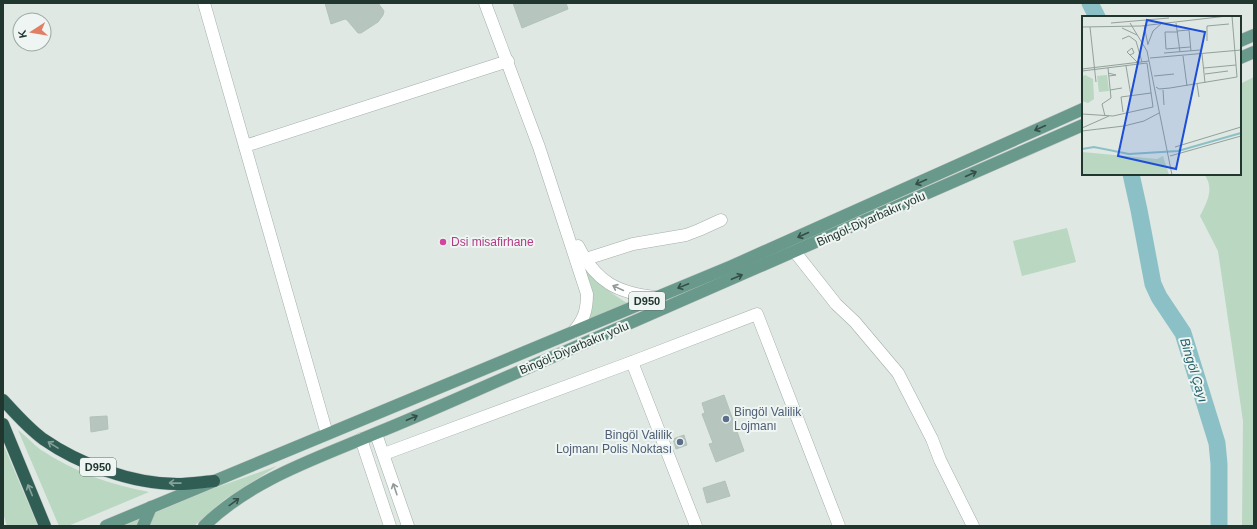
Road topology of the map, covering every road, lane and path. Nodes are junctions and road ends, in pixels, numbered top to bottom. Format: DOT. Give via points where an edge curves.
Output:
graph roads {
  1 [pos="204,3"];
  2 [pos="485,3"];
  3 [pos="1254,35"];
  4 [pos="1241,41"];
  5 [pos="1254,52"];
  6 [pos="1241,58"];
  7 [pos="508,61"];
  8 [pos="1079,111"];
  9 [pos="1082,125"];
  10 [pos="245,146"];
  11 [pos="558,202"];
  12 [pos="722,220"];
  13 [pos="795,252"];
  14 [pos="586,259"];
  15 [pos="656,297"];
  16 [pos="573,332"];
  17 [pos="632,362"];
  18 [pos="3,400"];
  19 [pos="3,424"];
  20 [pos="327,434"];
  21 [pos="376,434"];
  22 [pos="361,440"];
  23 [pos="384,454"];
  24 [pos="214,481"];
  25 [pos="151,507"];
  26 [pos="45,526"];
  27 [pos="106,526"];
  28 [pos="143,526"];
  29 [pos="204,526"];
  30 [pos="390,526"];
  31 [pos="408,526"];
  32 [pos="696,526"];
  33 [pos="839,526"];
  34 [pos="973,526"];
  1 -- 10 [label="street"];
  2 -- 7 [label="street"];
  3 -- 4 [label="main road"];
  5 -- 6 [label="main road"];
  7 -- 10 [label="street"];
  7 -- 11 [label="street"];
  8 -- 15 [label="main road, Bingöl-Diyarbakır yolu / D950, one-way" via="739,263"];
  13 -- 9 [label="main road, Bingöl-Diyarbakır yolu / D950, one-way"];
  10 -- 20 [label="street"];
  11 -- 14 [label="street"];
  11 -- 16 [label="street" via="587,294 584,316"];
  12 -- 14 [label="street" via="686,235 633,244"];
  21 -- 13 [label="main road, Bingöl-Diyarbakır yolu / D950, one-way"];
  13 -- 34 [label="street" via="836,304 855,322 898,373"];
  15 -- 14 [label="street, one-way" via="628,293 607,283"];
  15 -- 16 [label="main road, Bingöl-Diyarbakır yolu / D950"];
  16 -- 20 [label="main road, Bingöl-Diyarbakır yolu / D950"];
  17 -- 23 [label="street"];
  17 -- 32 [label="street"];
  17 -- 33 [label="street" via="757,314"];
  24 -- 18 [label="highway, D950, one-way" via="177,484 150,482 82,462 41,438"];
  26 -- 19 [label="highway, one-way"];
  20 -- 24 [label="main road, Bingöl-Diyarbakır yolu / D950"];
  21 -- 22 [label="main road, Bingöl-Diyarbakır yolu / D950"];
  21 -- 23 [label="street"];
  29 -- 22 [label="main road, Bingöl-Diyarbakır yolu / D950, one-way" via="236,500 272,478"];
  22 -- 30 [label="street"];
  31 -- 23 [label="street, one-way"];
  24 -- 25 [label="main road, Bingöl-Diyarbakır yolu"];
  25 -- 27 [label="main road, Bingöl-Diyarbakır yolu"];
  25 -- 28 [label="main road"];
}
